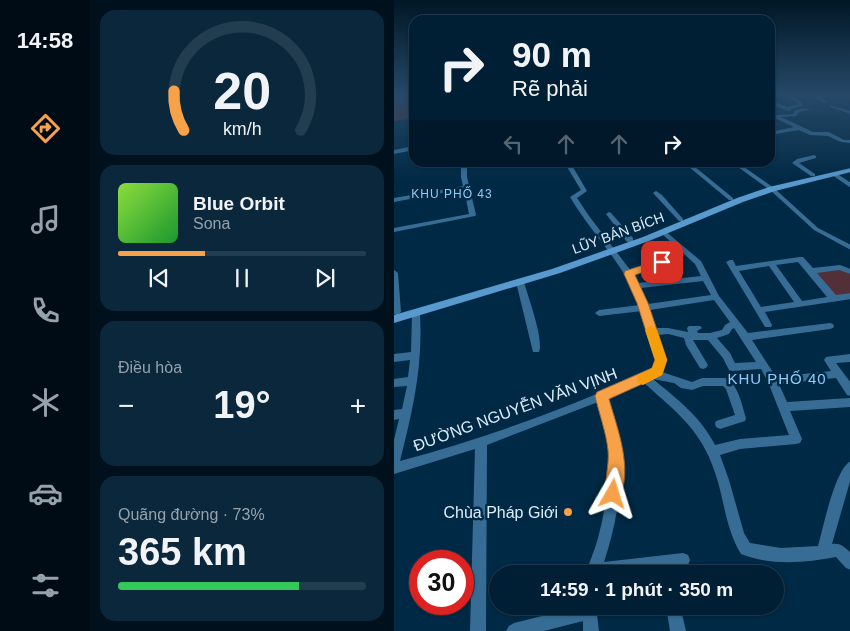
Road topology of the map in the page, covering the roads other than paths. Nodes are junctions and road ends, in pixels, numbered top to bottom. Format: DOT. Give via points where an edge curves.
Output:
graph roads {
  1 [pos="790,123"];
  2 [pos="800,128"];
  3 [pos="775,133"];
  4 [pos="850,142"];
  5 [pos="409,148"];
  6 [pos="394,151"];
  7 [pos="814,157"];
  8 [pos="464,167"];
  9 [pos="570,167"];
  10 [pos="690,167"];
  11 [pos="740,167"];
  12 [pos="850,168"];
  13 [pos="834,174"];
  14 [pos="813,175"];
  15 [pos="850,186"];
  16 [pos="466,187"];
  17 [pos="770,188"];
  18 [pos="656,193"];
  19 [pos="731,199"];
  20 [pos="394,200"];
  21 [pos="609,214"];
  22 [pos="681,220"];
  23 [pos="394,230"];
  24 [pos="662,232"];
  25 [pos="630,240"];
  26 [pos="850,248"];
  27 [pos="611,249"];
  28 [pos="662,262"];
  29 [pos="770,263"];
  30 [pos="811,272"];
  31 [pos="850,272"];
  32 [pos="394,273"];
  33 [pos="629,274"];
  34 [pos="705,278"];
  35 [pos="520,282"];
  36 [pos="394,283"];
  37 [pos="636,286"];
  38 [pos="850,296"];
  39 [pos="716,297"];
  40 [pos="834,298"];
  41 [pos="799,303"];
  42 [pos="644,308"];
  43 [pos="758,310"];
  44 [pos="599,312"];
  45 [pos="395,314"];
  46 [pos="416,314"];
  47 [pos="735,324"];
  48 [pos="768,325"];
  49 [pos="830,326"];
  50 [pos="652,332"];
  51 [pos="696,332"];
  52 [pos="710,336"];
  53 [pos="746,337"];
  54 [pos="536,349"];
  55 [pos="417,355"];
  56 [pos="394,358"];
  57 [pos="850,358"];
  58 [pos="763,364"];
  59 [pos="703,365"];
  60 [pos="834,375"];
  61 [pos="649,376"];
  62 [pos="413,381"];
  63 [pos="773,381"];
  64 [pos="394,383"];
  65 [pos="850,392"];
  66 [pos="602,396"];
  67 [pos="850,402"];
  68 [pos="783,407"];
  69 [pos="406,413"];
  70 [pos="394,414"];
  71 [pos="720,424"];
  72 [pos="481,442"];
  73 [pos="712,451"];
  74 [pos="394,461"];
  75 [pos="850,466"];
  76 [pos="394,468"];
  77 [pos="823,553"];
  78 [pos="683,560"];
  79 [pos="850,563"];
  80 [pos="596,565"];
  81 [pos="646,565"];
  82 [pos="569,615"];
  83 [pos="590,615"];
  84 [pos="675,615"];
  85 [pos="478,631"];
  86 [pos="514,631"];
  87 [pos="591,631"];
  88 [pos="678,631"];
  1 -- 2 [label="street"];
  2 -- 3 [label="street"];
  2 -- 4 [label="street" via="812,134 829,134"];
  5 -- 6 [label="street"];
  7 -- 14 [label="street" via="795,163"];
  8 -- 16 [label="street"];
  9 -- 27 [label="street" via="584,191 573,197"];
  10 -- 19 [label="street"];
  11 -- 17 [label="street"];
  12 -- 13 [label="main road, LŨY BÁN BÍCH"];
  12 -- 14 [label="main road, LŨY BÁN BÍCH"];
  13 -- 15 [label="street"];
  13 -- 17 [label="main road, LŨY BÁN BÍCH"];
  14 -- 17 [label="main road, LŨY BÁN BÍCH"];
  16 -- 20 [label="street"];
  16 -- 23 [label="street" via="473,215"];
  17 -- 19 [label="main road, LŨY BÁN BÍCH"];
  17 -- 24 [label="main road, LŨY BÁN BÍCH"];
  17 -- 26 [label="street" via="816,229"];
  18 -- 22 [label="street"];
  19 -- 22 [label="main road, LŨY BÁN BÍCH"];
  21 -- 25 [label="street"];
  22 -- 25 [label="main road, LŨY BÁN BÍCH"];
  24 -- 27 [label="main road, LŨY BÁN BÍCH"];
  24 -- 34 [label="street" via="690,254"];
  25 -- 27 [label="main road, LŨY BÁN BÍCH"];
  27 -- 33 [label="street"];
  27 -- 35 [label="main road, LŨY BÁN BÍCH"];
  27 -- 45 [label="main road, LŨY BÁN BÍCH"];
  28 -- 33 [label="street"];
  29 -- 30 [label="street" via="800,259"];
  29 -- 41 [label="street"];
  29 -- 43 [label="street" via="732,266"];
  30 -- 31 [label="street" via="840,266"];
  30 -- 40 [label="street"];
  32 -- 36 [label="street"];
  33 -- 37 [label="street"];
  34 -- 37 [label="street"];
  34 -- 39 [label="street"];
  35 -- 46 [label="main road, LŨY BÁN BÍCH"];
  35 -- 54 [label="street"];
  36 -- 45 [label="street"];
  37 -- 42 [label="street"];
  38 -- 40 [label="street"];
  39 -- 42 [label="street"];
  39 -- 47 [label="street"];
  40 -- 41 [label="street"];
  41 -- 43 [label="street"];
  42 -- 44 [label="street"];
  42 -- 50 [label="street"];
  43 -- 48 [label="street"];
  45 -- 46 [label="main road, LŨY BÁN BÍCH"];
  46 -- 55 [label="street"];
  47 -- 52 [label="street" via="726,332"];
  47 -- 53 [label="street"];
  49 -- 53 [label="street"];
  50 -- 51 [label="street"];
  50 -- 61 [label="street" via="661,360 657,372"];
  51 -- 52 [label="street"];
  51 -- 59 [label="street" via="688,337 689,343"];
  52 -- 58 [label="street" via="732,367"];
  53 -- 58 [label="street"];
  55 -- 56 [label="street"];
  55 -- 62 [label="street"];
  57 -- 65 [label="street" via="829,360"];
  58 -- 63 [label="street"];
  60 -- 63 [label="street"];
  61 -- 66 [label="street, ĐƯỜNG NGUYỄN VĂN VỊNH"];
  61 -- 71 [label="street" via="692,386 702,382 725,382 730,387 740,418"];
  61 -- 73 [label="street" via="698,426"];
  62 -- 64 [label="street"];
  62 -- 69 [label="street"];
  63 -- 68 [label="street"];
  66 -- 72 [label="street, ĐƯỜNG NGUYỄN VĂN VỊNH"];
  66 -- 80 [label="street" via="613,434 616,465 610,514"];
  67 -- 68 [label="street"];
  68 -- 73 [label="street" via="796,439 740,444"];
  69 -- 70 [label="street"];
  69 -- 74 [label="street"];
  72 -- 76 [label="street, ĐƯỜNG NGUYỄN VĂN VỊNH"];
  72 -- 85 [label="street"];
  73 -- 77 [label="street" via="738,536 746,549 787,556"];
  75 -- 77 [label="street" via="843,478"];
  77 -- 79 [label="street" via="838,550"];
  78 -- 81 [label="street"];
  82 -- 86 [label="street"];
  83 -- 87 [label="street"];
  84 -- 88 [label="street"];
}
